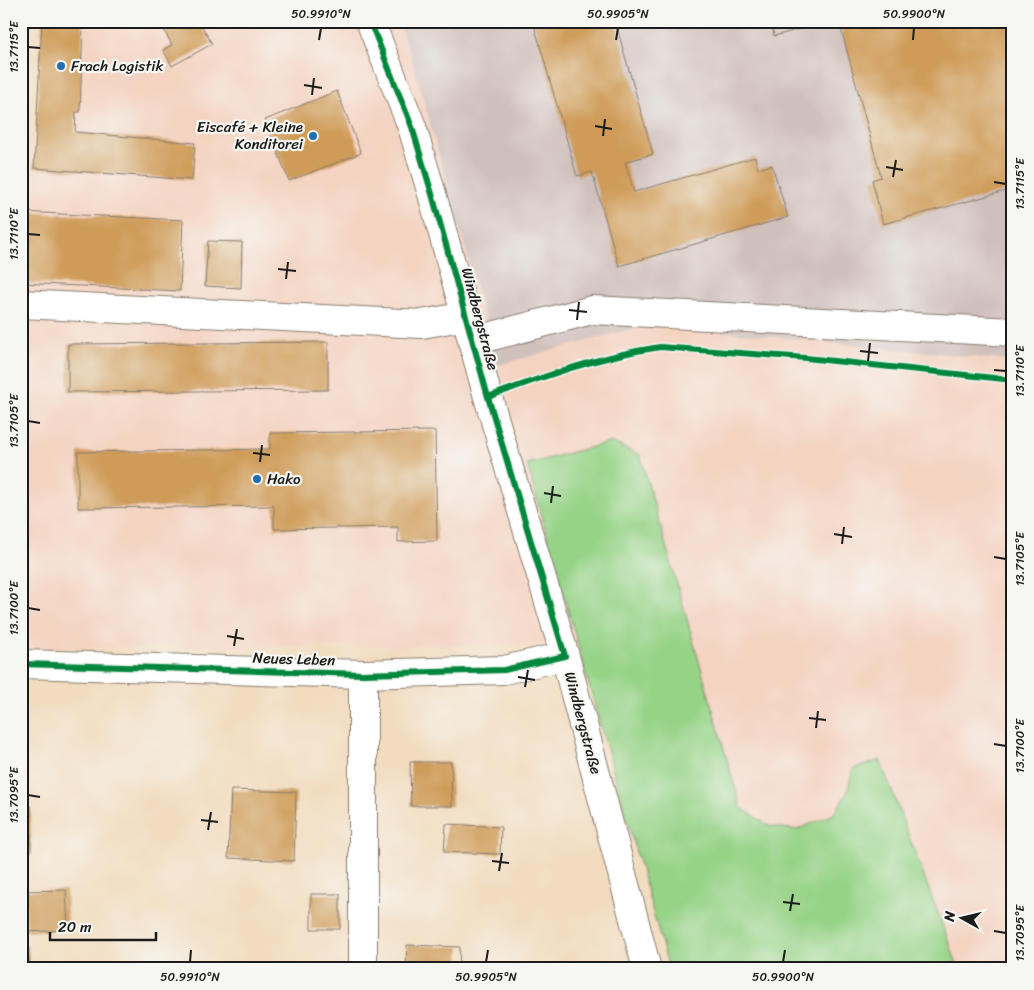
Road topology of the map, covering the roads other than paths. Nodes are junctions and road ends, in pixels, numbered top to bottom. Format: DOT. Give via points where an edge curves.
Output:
graph roads {
  1 [pos="370,21"];
  2 [pos="21,304"];
  3 [pos="470,329"];
  4 [pos="1013,332"];
  5 [pos="565,656"];
  6 [pos="21,664"];
  7 [pos="363,674"];
  8 [pos="363,969"];
  9 [pos="648,969"];
  1 -- 3 [label="street, Windbergstraße" via="412,127"];
  2 -- 3 [label="street"];
  3 -- 4 [label="street" via="592,310"];
  3 -- 5 [label="street, Windbergstraße"];
  5 -- 7 [label="street, Neues Leben" via="504,670"];
  5 -- 9 [label="street, Windbergstraße"];
  6 -- 7 [label="street, Neues Leben"];
  7 -- 8 [label="street"];
}
